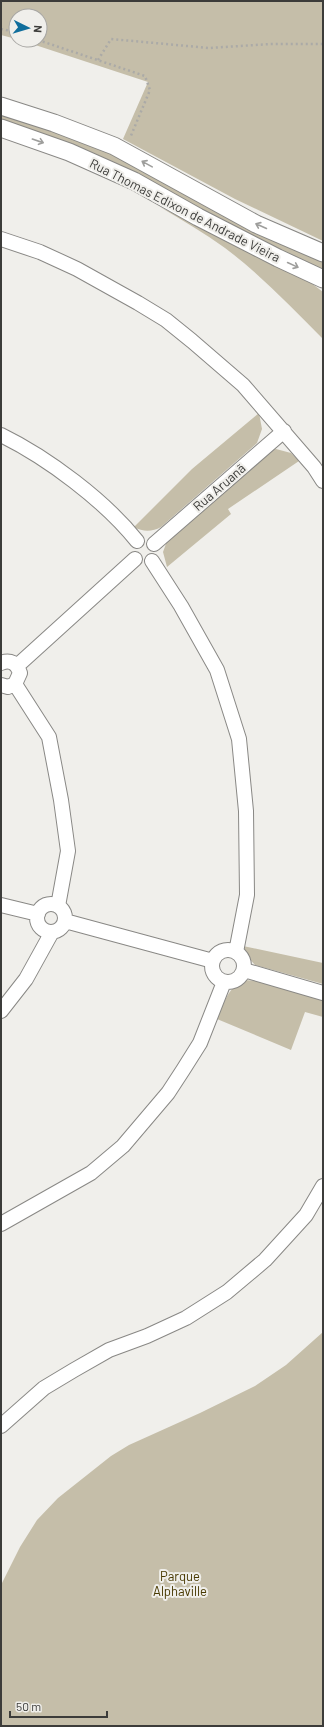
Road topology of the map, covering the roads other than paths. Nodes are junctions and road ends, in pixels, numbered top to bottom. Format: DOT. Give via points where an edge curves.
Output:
graph roads {
  1 [pos="1,106"];
  2 [pos="1,128"];
  3 [pos="1,239"];
  4 [pos="323,252"];
  5 [pos="323,278"];
  6 [pos="284,431"];
  7 [pos="1,435"];
  8 [pos="323,481"];
  9 [pos="137,541"];
  10 [pos="154,544"];
  11 [pos="135,559"];
  12 [pos="152,561"];
  13 [pos="1,663"];
  14 [pos="17,666"];
  15 [pos="8,685"];
  16 [pos="1,905"];
  17 [pos="58,906"];
  18 [pos="38,914"];
  19 [pos="65,921"];
  20 [pos="52,932"];
  21 [pos="236,952"];
  22 [pos="213,961"];
  23 [pos="244,970"];
  24 [pos="224,982"];
  25 [pos="323,993"];
  26 [pos="1,1012"];
  27 [pos="323,1186"];
  28 [pos="1,1224"];
  29 [pos="1,1426"];
  4 -- 1 [label="street, Rua Thomas Edixon de Andrade Vieira, one-way" via="256,224 114,146"];
  2 -- 5 [label="street, Rua Thomas Edixon de Andrade Vieira, one-way" via="69,152 134,181 271,254"];
  3 -- 6 [label="street" via="40,252 77,269 166,320 243,385"];
  6 -- 8 [label="street"];
  6 -- 10 [label="street, Rua Aruanã"];
  7 -- 9 [label="street" via="56,468 82,488"];
  9 -- 10 [label="street" via="146,539"];
  9 -- 11 [label="street" via="132,550"];
  10 -- 12 [label="street" via="157,553"];
  11 -- 12 [label="street" via="143,564"];
  11 -- 14 [label="street"];
  12 -- 21 [label="street" via="217,670 239,739 246,811 247,895"];
  13 -- 14 [label="street" via="10,661"];
  14 -- 15 [label="street" via="20,676"];
  15 -- 17 [label="street" via="49,737 68,851"];
  16 -- 18 [label="street"];
  17 -- 18 [label="street" via="46,905"];
  17 -- 19 [label="street" via="63,911"];
  18 -- 20 [label="street" via="41,926"];
  19 -- 20 [label="street" via="60,928"];
  19 -- 22 [label="street"];
  20 -- 26 [label="street" via="26,979"];
  21 -- 22 [label="street" via="222,951"];
  21 -- 23 [label="street" via="243,960"];
  22 -- 24 [label="street" via="215,974"];
  23 -- 24 [label="street" via="236,980"];
  23 -- 25 [label="street"];
  24 -- 28 [label="street" via="200,1043 168,1093 123,1146 91,1173"];
  27 -- 29 [label="street" via="306,1215 265,1260 227,1292 186,1318 109,1350 44,1388"];
}
